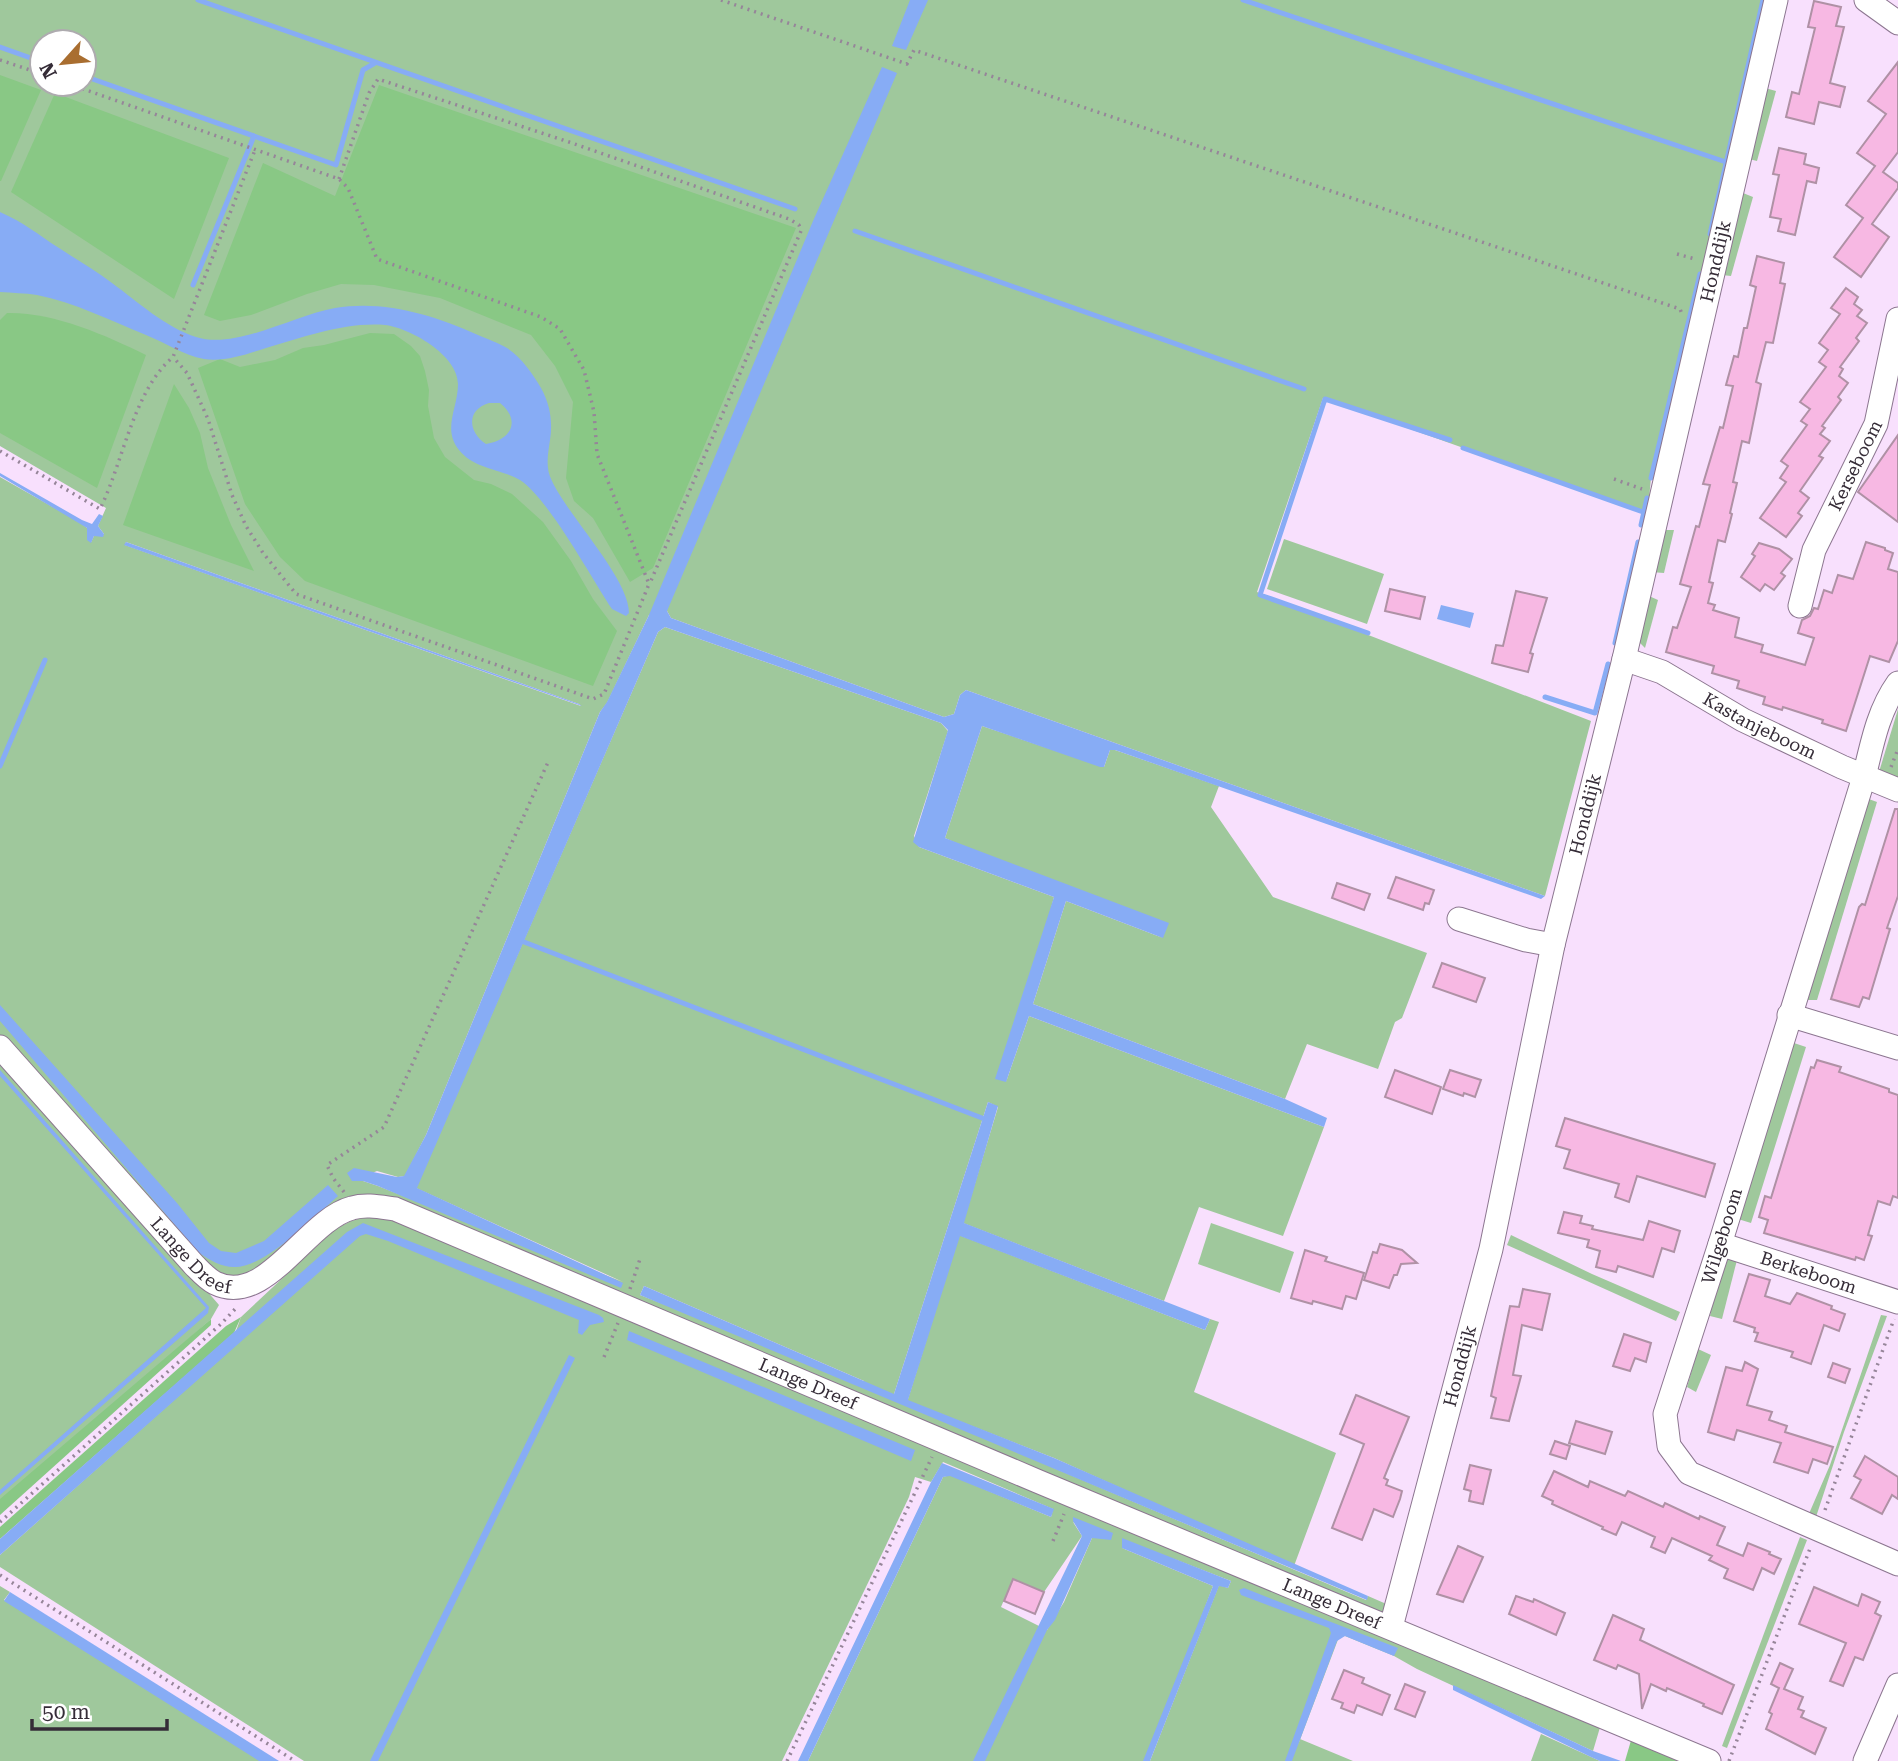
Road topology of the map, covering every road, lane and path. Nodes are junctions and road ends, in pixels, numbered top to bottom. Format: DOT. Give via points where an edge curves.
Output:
graph roads {
  1 [pos="721,0"];
  2 [pos="1776,0"];
  3 [pos="1866,0"];
  4 [pos="1898,23"];
  5 [pos="0,60"];
  6 [pos="28,69"];
  7 [pos="98,94"];
  8 [pos="254,150"];
  9 [pos="339,179"];
  10 [pos="1684,318"];
  11 [pos="1898,319"];
  12 [pos="173,357"];
  13 [pos="0,451"];
  14 [pos="1615,479"];
  15 [pos="1646,481"];
  16 [pos="649,584"];
  17 [pos="1800,606"];
  18 [pos="1624,659"];
  19 [pos="1898,683"];
  20 [pos="549,760"];
  21 [pos="1864,776"];
  22 [pos="1898,790"];
  23 [pos="1459,919"];
  24 [pos="1553,945"];
  25 [pos="1789,1014"];
  26 [pos="0,1046"];
  27 [pos="1898,1048"];
  28 [pos="356,1208"];
  29 [pos="1720,1244"];
  30 [pos="260,1281"];
  31 [pos="1898,1302"];
  32 [pos="941,1440"];
  33 [pos="1071,1495"];
  34 [pos="0,1522"];
  35 [pos="1053,1541"];
  36 [pos="1898,1563"];
  37 [pos="0,1575"];
  38 [pos="1391,1627"];
  39 [pos="1898,1685"];
  40 [pos="295,1761"];
  41 [pos="787,1761"];
  42 [pos="1709,1761"];
  43 [pos="1865,1761"];
  1 -- 10 [label="path" via="907,64 914,50 1680,309"];
  2 -- 18 [label="street, Honddijk"];
  3 -- 4 [label="street"];
  5 -- 6 [label="path"];
  7 -- 8 [label="path"];
  8 -- 9 [label="path"];
  8 -- 12 [label="path"];
  9 -- 16 [label="path" via="348,188 377,259 541,317 560,329 583,370 597,454"];
  9 -- 16 [label="path" via="378,79 582,146 799,225 801,231"];
  11 -- 17 [label="street, Kerseboom" via="1875,424 1814,550"];
  12 -- 13 [label="path" via="162,366 141,404 100,509"];
  12 -- 16 [label="path" via="187,373 208,419 246,526 296,594 593,699 604,694"];
  14 -- 15 [label="path" via="1645,490"];
  18 -- 21 [label="street, Kastanjeboom" via="1662,672 1742,720"];
  18 -- 24 [label="street, Honddijk"];
  19 -- 21 [label="street, Wilgeboom" via="1881,713"];
  20 -- 28 [label="path" via="384,1127 327,1165"];
  21 -- 22 [label="street, Kastanjeboom"];
  21 -- 25 [label="street, Wilgeboom"];
  23 -- 24 [label="street"];
  24 -- 38 [label="street, Honddijk" via="1492,1249"];
  25 -- 27 [label="street"];
  25 -- 29 [label="street, Wilgeboom"];
  26 -- 30 [label="street, Lange Dreef" via="194,1265 214,1283 233,1288"];
  28 -- 30 [label="street, Lange Dreef" via="324,1223"];
  28 -- 32 [label="street, Lange Dreef" via="395,1209"];
  29 -- 31 [label="street, Berkeboom"];
  29 -- 36 [label="street, Wilgeboom" via="1665,1414 1669,1446 1689,1473"];
  30 -- 34 [label="path" via="221,1324"];
  32 -- 33 [label="street, Lange Dreef"];
  32 -- 41 [label="path"];
  33 -- 35 [label="path"];
  33 -- 38 [label="street, Lange Dreef"];
  37 -- 40 [label="path"];
  38 -- 42 [label="street, Lange Dreef"];
  39 -- 43 [label="street"];
}
